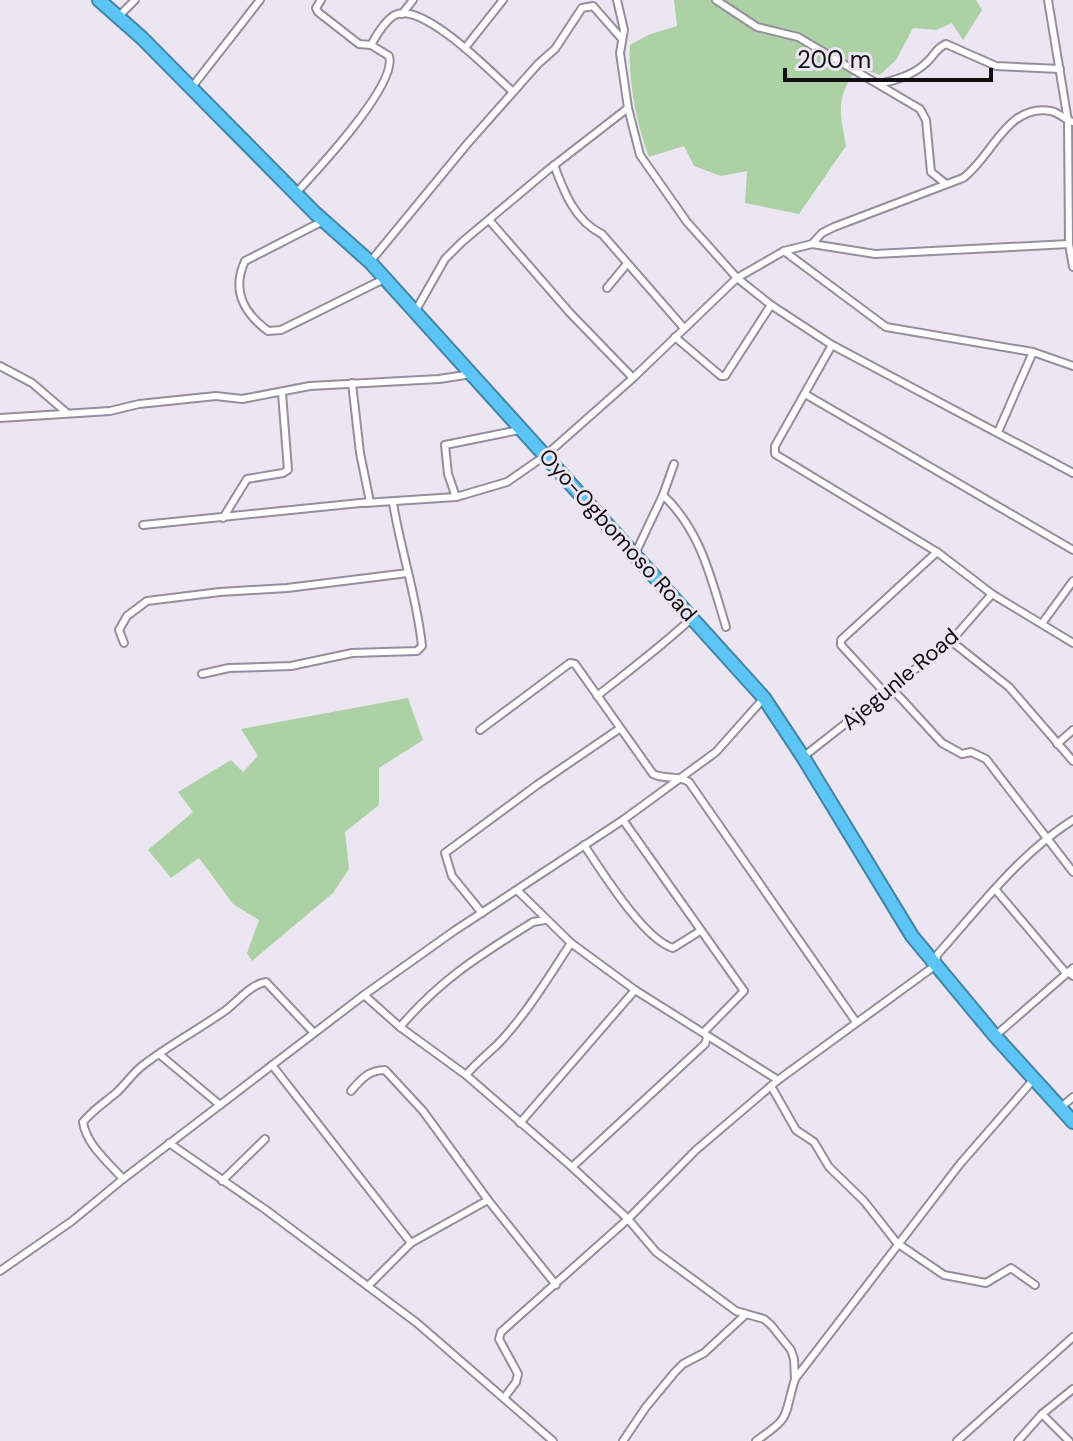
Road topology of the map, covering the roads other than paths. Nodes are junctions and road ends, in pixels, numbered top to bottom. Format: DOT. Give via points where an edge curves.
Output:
graph roads {
  1 [pos="99,0"];
  2 [pos="135,0"];
  3 [pos="260,0"];
  4 [pos="321,0"];
  5 [pos="413,0"];
  6 [pos="503,0"];
  7 [pos="617,0"];
  8 [pos="716,0"];
  9 [pos="1048,0"];
  10 [pos="584,3"];
  11 [pos="402,14"];
  12 [pos="119,16"];
  13 [pos="622,39"];
  14 [pos="371,45"];
  15 [pos="465,48"];
  16 [pos="1060,69"];
  17 [pos="879,84"];
  18 [pos="192,87"];
  19 [pos="513,92"];
  20 [pos="628,108"];
  21 [pos="1070,122"];
  22 [pos="554,165"];
  23 [pos="946,184"];
  24 [pos="297,192"];
  25 [pos="325,220"];
  26 [pos="490,221"];
  27 [pos="812,244"];
  28 [pos="1069,244"];
  29 [pos="784,251"];
  30 [pos="370,262"];
  31 [pos="626,265"];
  32 [pos="1073,267"];
  33 [pos="737,278"];
  34 [pos="385,279"];
  35 [pos="607,288"];
  36 [pos="771,305"];
  37 [pos="414,313"];
  38 [pos="683,327"];
  39 [pos="675,337"];
  40 [pos="832,345"];
  41 [pos="1033,352"];
  42 [pos="0,366"];
  43 [pos="1073,366"];
  44 [pos="472,374"];
  45 [pos="633,378"];
  46 [pos="352,383"];
  47 [pos="282,393"];
  48 [pos="805,394"];
  49 [pos="67,413"];
  50 [pos="0,418"];
  51 [pos="523,430"];
  52 [pos="998,432"];
  53 [pos="546,455"];
  54 [pos="674,464"];
  55 [pos="1073,473"];
  56 [pos="663,495"];
  57 [pos="456,497"];
  58 [pos="364,503"];
  59 [pos="393,503"];
  60 [pos="223,518"];
  61 [pos="143,525"];
  62 [pos="1073,550"];
  63 [pos="937,552"];
  64 [pos="635,554"];
  65 [pos="408,573"];
  66 [pos="1073,581"];
  67 [pos="992,594"];
  68 [pos="692,618"];
  69 [pos="1043,622"];
  70 [pos="726,627"];
  71 [pos="951,641"];
  72 [pos="124,643"];
  73 [pos="1073,643"];
  74 [pos="202,674"];
  75 [pos="886,694"];
  76 [pos="597,696"];
  77 [pos="764,698"];
  78 [pos="619,729"];
  79 [pos="480,730"];
  80 [pos="1073,730"];
  81 [pos="1057,744"];
  82 [pos="803,757"];
  83 [pos="1073,761"];
  84 [pos="677,778"];
  85 [pos="623,820"];
  86 [pos="1073,820"];
  87 [pos="1047,837"];
  88 [pos="584,845"];
  89 [pos="1073,872"];
  90 [pos="995,889"];
  91 [pos="518,891"];
  92 [pos="482,913"];
  93 [pos="545,920"];
  94 [pos="700,931"];
  95 [pos="571,943"];
  96 [pos="936,965"];
  97 [pos="1071,972"];
  98 [pos="635,990"];
  99 [pos="364,995"];
  100 [pos="856,1022"];
  101 [pos="400,1027"];
  102 [pos="704,1032"];
  103 [pos="314,1033"];
  104 [pos="995,1036"];
  105 [pos="159,1054"];
  106 [pos="272,1065"];
  107 [pos="466,1075"];
  108 [pos="1034,1079"];
  109 [pos="774,1083"];
  110 [pos="351,1091"];
  111 [pos="1073,1097"];
  112 [pos="220,1105"];
  113 [pos="1060,1108"];
  114 [pos="1073,1122"];
  115 [pos="520,1123"];
  116 [pos="265,1139"];
  117 [pos="169,1143"];
  118 [pos="572,1167"];
  119 [pos="123,1179"];
  120 [pos="222,1181"];
  121 [pos="488,1200"];
  122 [pos="628,1219"];
  123 [pos="411,1243"];
  124 [pos="897,1243"];
  125 [pos="0,1271"];
  126 [pos="556,1285"];
  127 [pos="1035,1285"];
  128 [pos="368,1286"];
  129 [pos="745,1315"];
  130 [pos="1073,1337"];
  131 [pos="795,1379"];
  132 [pos="1073,1389"];
  133 [pos="504,1398"];
  134 [pos="1042,1414"];
  135 [pos="553,1441"];
  136 [pos="623,1441"];
  137 [pos="756,1441"];
  138 [pos="957,1441"];
  139 [pos="1018,1441"];
  140 [pos="1069,1441"];
  1 -- 12 [label="highway, Oyo-Ogbomoso Road"];
  2 -- 12 [label="street"];
  3 -- 18 [label="street"];
  4 -- 14 [label="street" via="318,12 359,44"];
  5 -- 11 [label="street"];
  6 -- 15 [label="street"];
  7 -- 13 [label="street"];
  8 -- 17 [label="street" via="747,22 798,37"];
  9 -- 16 [label="street"];
  10 -- 13 [label="street" via="593,6"];
  10 -- 19 [label="street" via="555,49"];
  11 -- 14 [label="street" via="387,21"];
  11 -- 15 [label="street" via="420,17"];
  12 -- 18 [label="highway, Oyo-Ogbomoso Road"];
  13 -- 20 [label="street"];
  14 -- 24 [label="street" via="389,56 390,73 356,125"];
  15 -- 19 [label="street"];
  16 -- 17 [label="street" via="996,66 946,44 922,67"];
  16 -- 21 [label="street"];
  17 -- 23 [label="street" via="923,113 931,172"];
  18 -- 24 [label="highway, Oyo-Ogbomoso Road"];
  19 -- 30 [label="street"];
  20 -- 22 [label="street"];
  20 -- 33 [label="street" via="644,162"];
  21 -- 23 [label="street" via="1047,110 1025,113 1014,119 975,170"];
  21 -- 28 [label="street"];
  22 -- 26 [label="street"];
  22 -- 31 [label="street" via="581,217"];
  23 -- 27 [label="street" via="834,227"];
  24 -- 25 [label="highway, Oyo-Ogbomoso Road"];
  25 -- 30 [label="highway, Oyo-Ogbomoso Road"];
  25 -- 34 [label="street" via="245,261 240,298 248,313 268,331 281,330"];
  26 -- 37 [label="street" via="445,259"];
  26 -- 45 [label="street"];
  27 -- 28 [label="street" via="875,254"];
  27 -- 29 [label="street"];
  28 -- 32 [label="street"];
  29 -- 33 [label="street"];
  29 -- 41 [label="street" via="886,327"];
  30 -- 34 [label="highway, Oyo-Ogbomoso Road"];
  31 -- 35 [label="street"];
  31 -- 38 [label="street"];
  33 -- 36 [label="street"];
  33 -- 38 [label="street"];
  34 -- 37 [label="highway, Oyo-Ogbomoso Road"];
  36 -- 39 [label="street" via="725,376"];
  36 -- 40 [label="street"];
  37 -- 44 [label="highway, Oyo-Ogbomoso Road"];
  38 -- 39 [label="street"];
  39 -- 45 [label="street"];
  40 -- 48 [label="street"];
  40 -- 52 [label="street"];
  41 -- 43 [label="street"];
  41 -- 52 [label="street"];
  42 -- 49 [label="street" via="32,383"];
  44 -- 46 [label="street"];
  44 -- 51 [label="highway, Oyo-Ogbomoso Road"];
  45 -- 53 [label="street"];
  46 -- 47 [label="street"];
  46 -- 58 [label="street" via="370,502"];
  47 -- 49 [label="street"];
  47 -- 60 [label="street" via="288,470 247,479"];
  48 -- 62 [label="street"];
  48 -- 63 [label="street" via="775,454"];
  49 -- 50 [label="street"];
  51 -- 53 [label="highway, Oyo-Ogbomoso Road"];
  51 -- 57 [label="street" via="445,445"];
  52 -- 55 [label="street"];
  53 -- 57 [label="street" via="507,482"];
  53 -- 64 [label="highway, Oyo-Ogbomoso Road"];
  54 -- 56 [label="street"];
  56 -- 64 [label="street"];
  56 -- 70 [label="street" via="694,532"];
  57 -- 59 [label="street"];
  58 -- 59 [label="street"];
  58 -- 60 [label="street"];
  59 -- 65 [label="street"];
  60 -- 61 [label="street"];
  63 -- 67 [label="street"];
  63 -- 75 [label="street" via="841,640"];
  64 -- 68 [label="highway, Oyo-Ogbomoso Road"];
  65 -- 72 [label="street" via="147,601 119,630"];
  65 -- 74 [label="street" via="422,646 417,651 352,653 291,666"];
  66 -- 69 [label="street"];
  67 -- 69 [label="street"];
  67 -- 71 [label="street, Ajegunle Road"];
  68 -- 76 [label="street"];
  68 -- 77 [label="highway, Oyo-Ogbomoso Road"];
  69 -- 73 [label="street"];
  71 -- 75 [label="street, Ajegunle Road"];
  71 -- 81 [label="street" via="1009,687"];
  75 -- 82 [label="street, Ajegunle Road"];
  75 -- 87 [label="street" via="896,693 953,751 986,759"];
  76 -- 78 [label="street"];
  76 -- 79 [label="street" via="570,663"];
  77 -- 82 [label="highway, Oyo-Ogbomoso Road"];
  77 -- 84 [label="street" via="716,752"];
  78 -- 84 [label="street" via="653,774"];
  78 -- 92 [label="street" via="445,853 452,876"];
  80 -- 81 [label="street"];
  81 -- 83 [label="street"];
  82 -- 96 [label="highway, Oyo-Ogbomoso Road" via="899,918"];
  84 -- 85 [label="street"];
  84 -- 100 [label="street" via="689,782"];
  85 -- 88 [label="street"];
  85 -- 94 [label="street"];
  86 -- 87 [label="street"];
  87 -- 89 [label="street"];
  87 -- 90 [label="street"];
  88 -- 91 [label="street"];
  88 -- 94 [label="street" via="628,910 665,945 673,948"];
  90 -- 96 [label="street" via="937,955"];
  90 -- 97 [label="street" via="1066,973"];
  91 -- 92 [label="street"];
  91 -- 93 [label="street"];
  92 -- 99 [label="street"];
  93 -- 95 [label="street"];
  93 -- 101 [label="street" via="533,922 463,965"];
  94 -- 102 [label="street" via="744,991"];
  95 -- 98 [label="street"];
  95 -- 107 [label="street" via="524,1012"];
  96 -- 100 [label="street"];
  96 -- 104 [label="highway, Oyo-Ogbomoso Road"];
  97 -- 104 [label="street"];
  98 -- 102 [label="street"];
  98 -- 115 [label="street"];
  99 -- 101 [label="street"];
  99 -- 103 [label="street"];
  100 -- 109 [label="street"];
  101 -- 107 [label="street"];
  102 -- 109 [label="street"];
  102 -- 118 [label="street" via="705,1044"];
  103 -- 105 [label="street" via="262,982"];
  103 -- 106 [label="street"];
  104 -- 108 [label="highway, Oyo-Ogbomoso Road"];
  105 -- 112 [label="street"];
  105 -- 119 [label="street" via="83,1122 90,1142"];
  106 -- 112 [label="street"];
  106 -- 123 [label="street"];
  107 -- 115 [label="street"];
  108 -- 113 [label="highway, Oyo-Ogbomoso Road"];
  108 -- 124 [label="street"];
  109 -- 122 [label="street" via="696,1150"];
  109 -- 124 [label="street" via="796,1130 814,1142 829,1167"];
  110 -- 121 [label="street" via="362,1078 385,1070 423,1111"];
  111 -- 113 [label="street"];
  112 -- 117 [label="street"];
  113 -- 114 [label="highway, Oyo-Ogbomoso Road"];
  115 -- 118 [label="street"];
  116 -- 120 [label="street"];
  117 -- 119 [label="street"];
  117 -- 120 [label="street"];
  118 -- 122 [label="street"];
  119 -- 125 [label="street"];
  120 -- 128 [label="street"];
  121 -- 123 [label="street"];
  121 -- 126 [label="street"];
  122 -- 126 [label="street"];
  122 -- 129 [label="street" via="656,1252"];
  123 -- 128 [label="street"];
  124 -- 127 [label="street" via="944,1275 986,1283 1011,1268"];
  124 -- 131 [label="street"];
  126 -- 133 [label="street" via="501,1332 499,1339 518,1374"];
  128 -- 133 [label="street"];
  129 -- 131 [label="street" via="764,1319 786,1342"];
  129 -- 136 [label="street" via="675,1372"];
  130 -- 138 [label="street"];
  131 -- 137 [label="street" via="782,1421"];
  132 -- 134 [label="street"];
  133 -- 135 [label="street"];
  134 -- 139 [label="street"];
  134 -- 140 [label="street"];
}
